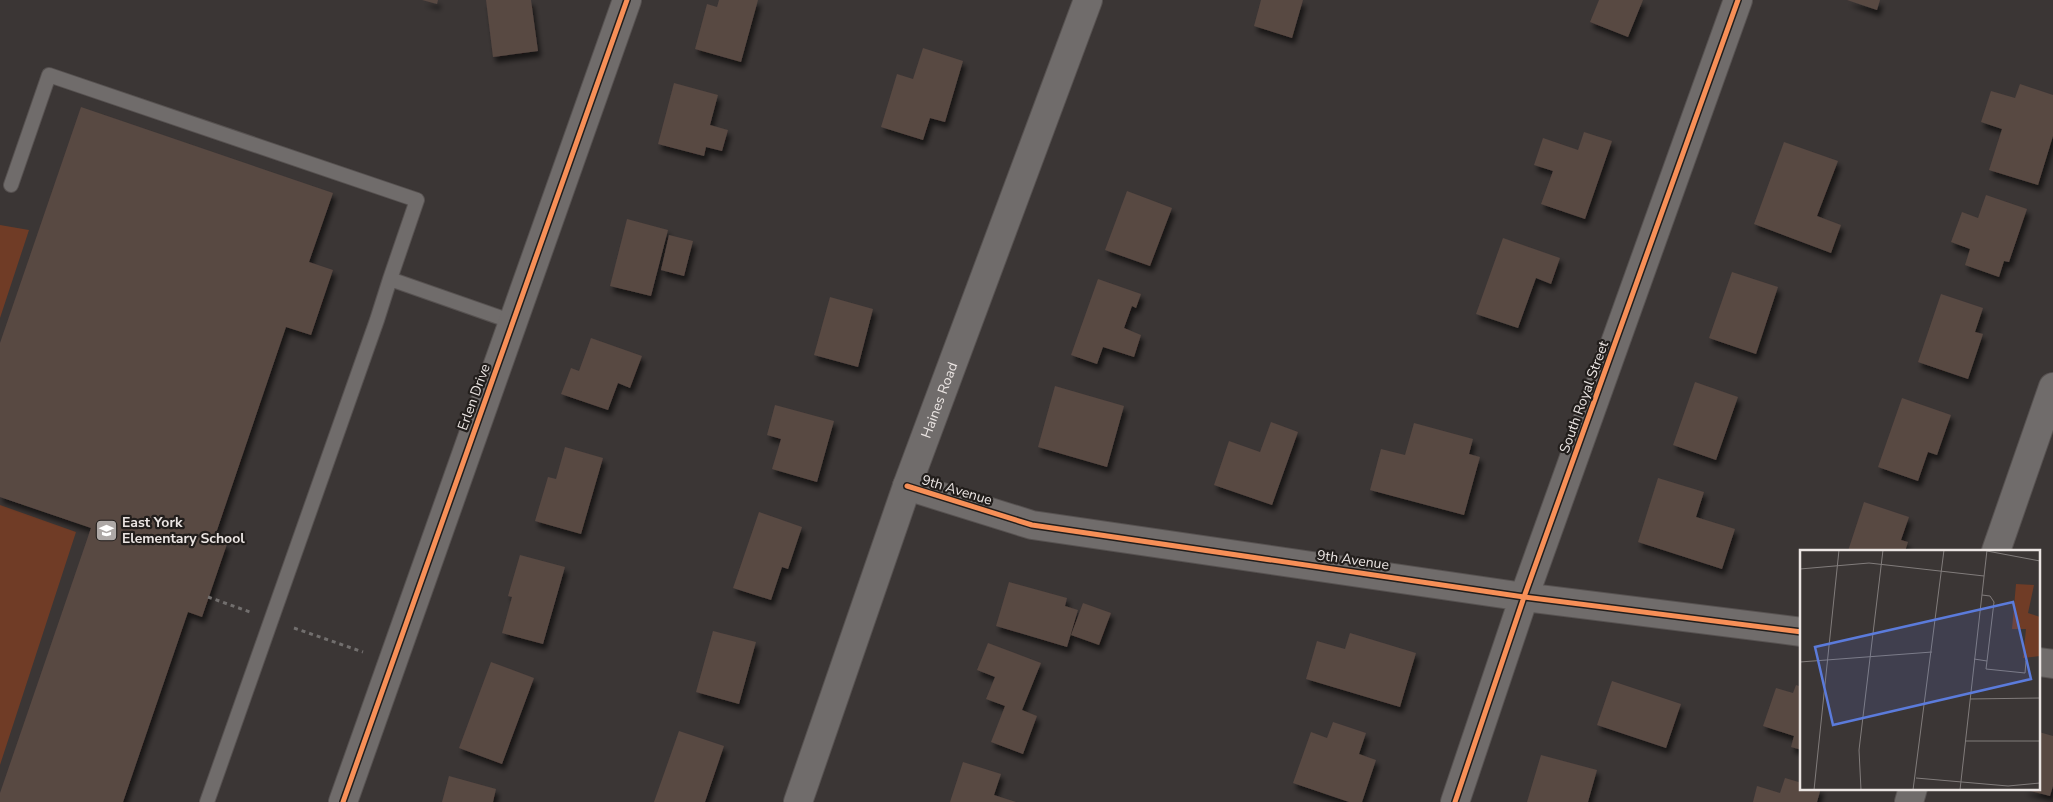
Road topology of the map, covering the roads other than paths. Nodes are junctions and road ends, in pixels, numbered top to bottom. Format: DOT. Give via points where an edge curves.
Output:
graph roads {
  1 [pos="627,0"];
  2 [pos="1088,0"];
  3 [pos="1738,0"];
  4 [pos="11,186"];
  5 [pos="390,279"];
  6 [pos="513,322"];
  7 [pos="2053,387"];
  8 [pos="907,486"];
  9 [pos="1996,550"];
  10 [pos="1524,596"];
  11 [pos="1800,632"];
  12 [pos="2040,662"];
  13 [pos="2053,664"];
  14 [pos="208,802"];
  15 [pos="343,802"];
  16 [pos="798,802"];
  17 [pos="1455,802"];
  1 -- 6 [label="street, Erlen Drive"];
  2 -- 8 [label="street, Haines Road"];
  3 -- 10 [label="street, South Royal Street"];
  4 -- 5 [label="lane" via="49,75 417,200"];
  5 -- 6 [label="lane"];
  5 -- 14 [label="lane"];
  6 -- 15 [label="street, Erlen Drive"];
  7 -- 9 [label="street"];
  8 -- 10 [label="street, 9th Avenue" via="1032,525"];
  8 -- 16 [label="street, Haines Road"];
  10 -- 11 [label="street, 9th Avenue"];
  10 -- 17 [label="street, South Royal Street"];
  12 -- 13 [label="street"];
}
